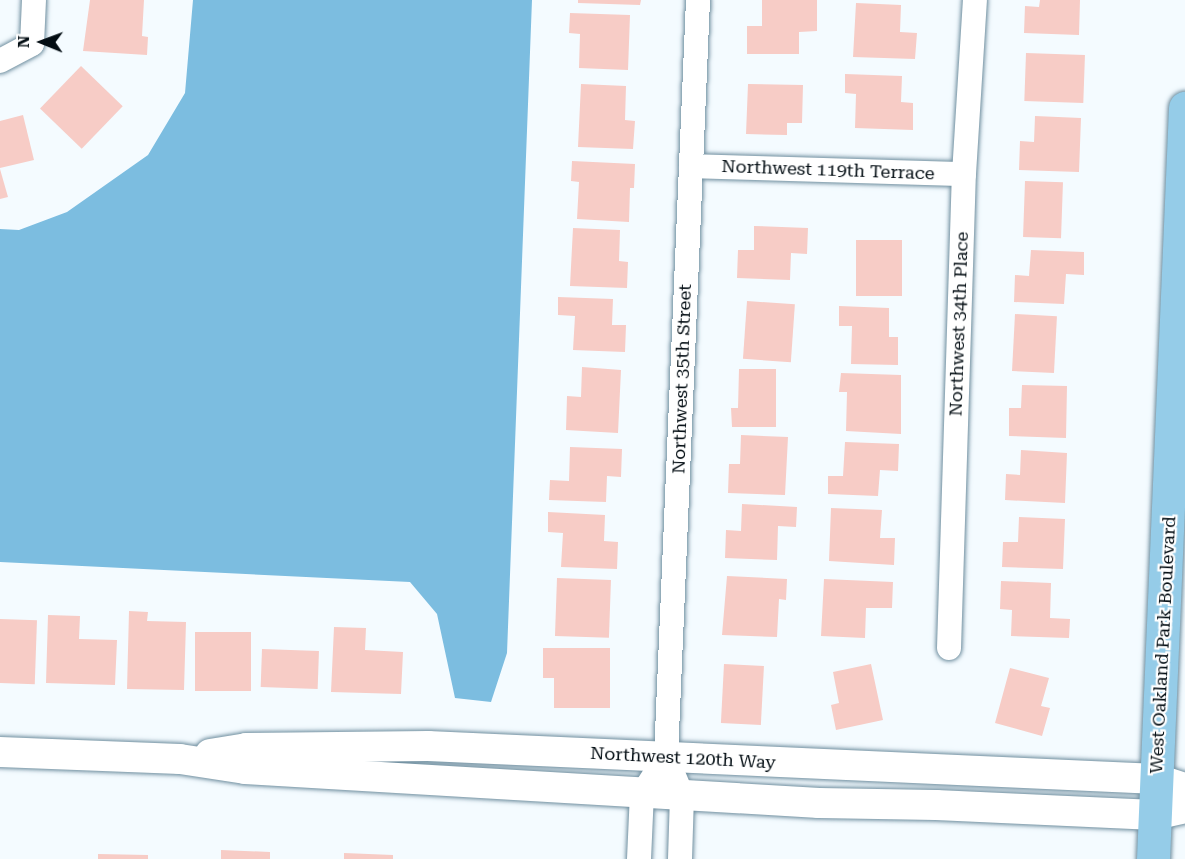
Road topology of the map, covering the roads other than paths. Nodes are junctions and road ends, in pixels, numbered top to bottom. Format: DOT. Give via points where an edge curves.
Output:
graph roads {
  1 [pos="34,0"];
  2 [pos="698,0"];
  3 [pos="975,0"];
  4 [pos="0,61"];
  5 [pos="1185,108"];
  6 [pos="691,166"];
  7 [pos="964,174"];
  8 [pos="949,648"];
  9 [pos="0,752"];
  10 [pos="666,757"];
  11 [pos="180,759"];
  12 [pos="1171,783"];
  13 [pos="642,794"];
  14 [pos="682,795"];
  15 [pos="1170,812"];
  16 [pos="639,859"];
  17 [pos="680,859"];
  18 [pos="1153,859"];
  1 -- 4 [label="street" via="32,44"];
  2 -- 6 [label="street, Northwest 35th Street"];
  3 -- 7 [label="street, Northwest 34th Place"];
  5 -- 12 [label="main road, West Oakland Park Boulevard"];
  6 -- 7 [label="street, Northwest 119th Terrace"];
  6 -- 10 [label="street, Northwest 35th Street"];
  7 -- 8 [label="street, Northwest 34th Place"];
  9 -- 11 [label="street, Northwest 120th Way"];
  10 -- 11 [label="street, Northwest 120th Way" via="428,746 246,748"];
  10 -- 12 [label="street, Northwest 120th Way"];
  10 -- 13 [label="street"];
  10 -- 14 [label="street, Northwest 35th Street"];
  11 -- 13 [label="street, Northwest 120th Way" via="245,768"];
  12 -- 15 [label="main road, West Oakland Park Boulevard"];
  13 -- 14 [label="street, Northwest 120th Way"];
  13 -- 16 [label="street"];
  14 -- 15 [label="street, Northwest 120th Way"];
  14 -- 17 [label="street, Northwest 35th Street"];
  15 -- 18 [label="main road, West Oakland Park Boulevard"];
}
